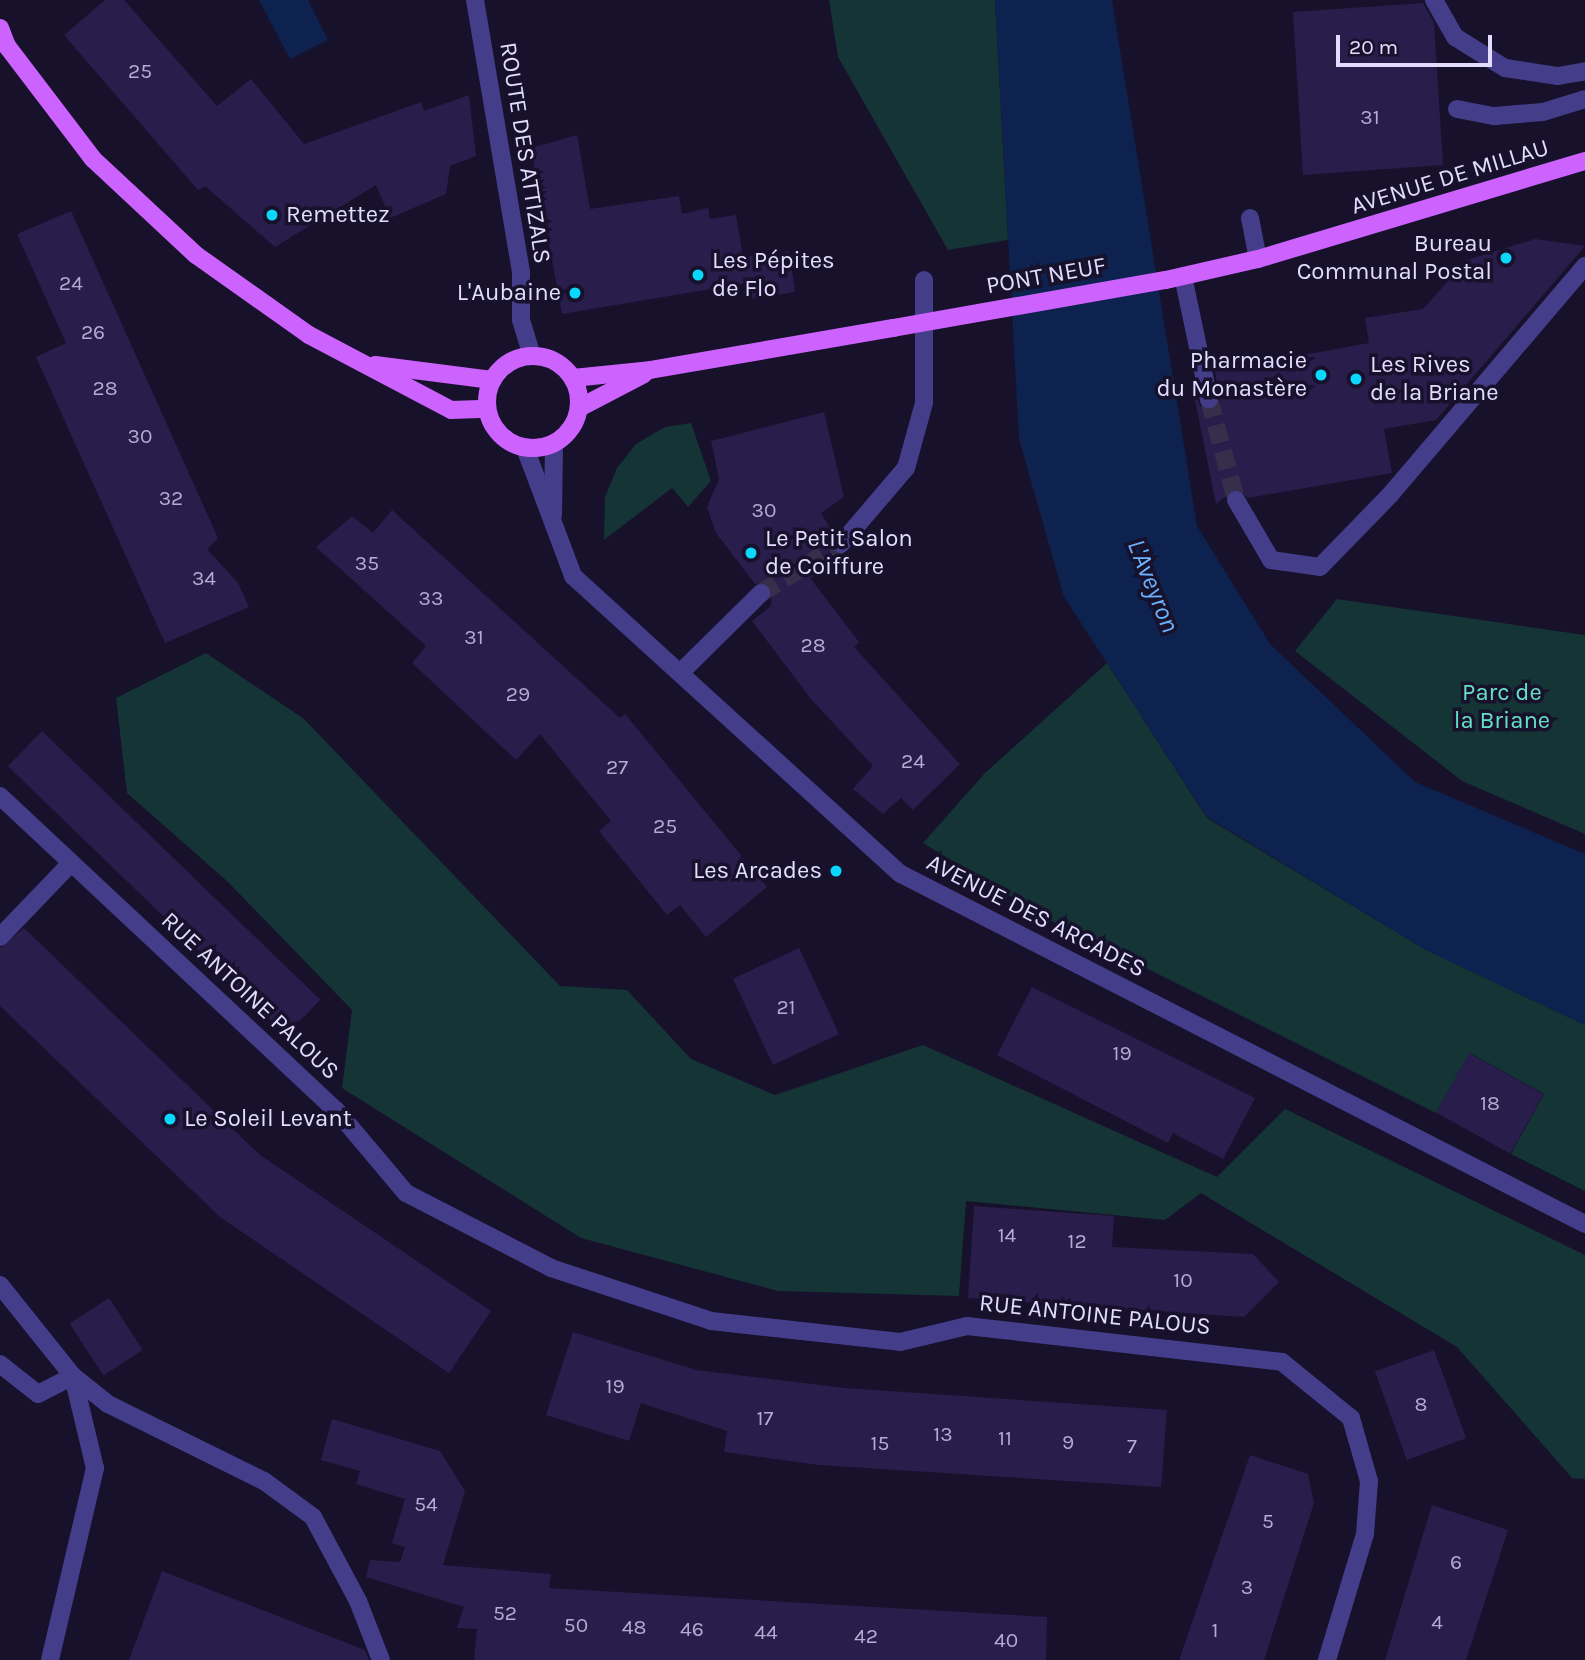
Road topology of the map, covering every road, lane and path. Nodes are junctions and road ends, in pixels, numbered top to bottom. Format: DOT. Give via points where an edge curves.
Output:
graph roads {
  1 [pos="475,0"];
  2 [pos="1434,0"];
  3 [pos="0,28"];
  4 [pos="1585,71"];
  5 [pos="1585,99"];
  6 [pos="1457,109"];
  7 [pos="1585,161"];
  8 [pos="1250,218"];
  9 [pos="1258,259"];
  10 [pos="1585,266"];
  11 [pos="1208,271"];
  12 [pos="1175,278"];
  13 [pos="924,280"];
  14 [pos="532,355"];
  15 [pos="364,363"];
  16 [pos="650,370"];
  17 [pos="573,378"];
  18 [pos="492,380"];
  19 [pos="1209,399"];
  20 [pos="579,408"];
  21 [pos="487,409"];
  22 [pos="554,444"];
  23 [pos="525,448"];
  24 [pos="1236,500"];
  25 [pos="553,533"];
  26 [pos="841,544"];
  27 [pos="761,593"];
  28 [pos="680,673"];
  29 [pos="0,796"];
  30 [pos="71,863"];
  31 [pos="0,937"];
  32 [pos="1585,1224"];
  33 [pos="0,1285"];
  34 [pos="0,1364"];
  35 [pos="73,1376"];
  36 [pos="50,1660"];
  37 [pos="381,1660"];
  38 [pos="1327,1660"];
  1 -- 14 [label="street, ROUTE DES ATTIZALS" via="521,272 522,320"];
  2 -- 4 [label="street" via="1455,37 1505,68 1558,76"];
  3 -- 15 [label="main road" via="6,46 93,159 196,256 309,335"];
  5 -- 6 [label="street" via="1543,112 1494,116"];
  7 -- 9 [label="main road, AVENUE DE MILLAU"];
  8 -- 9 [label="street"];
  9 -- 11 [label="main road, AVENUE DE MILLAU"];
  10 -- 24 [label="street" via="1390,495 1320,567 1271,560"];
  11 -- 12 [label="main road, PONT NEUF"];
  12 -- 16 [label="main road, PONT NEUF, bridge"];
  12 -- 19 [label="street"];
  13 -- 26 [label="street" via="923,403 906,468"];
  14 -- 17 [label="main road" via="548,358"];
  14 -- 18 [label="main road" via="516,359"];
  15 -- 18 [label="main road"];
  15 -- 21 [label="main road" via="451,410"];
  16 -- 17 [label="main road"];
  16 -- 20 [label="main road"];
  17 -- 20 [label="main road"];
  18 -- 21 [label="main road"];
  20 -- 22 [label="main road" via="575,424"];
  21 -- 23 [label="main road" via="499,435"];
  22 -- 23 [label="main road"];
  22 -- 25 [label="street, AVENUE DES ARCADES"];
  23 -- 25 [label="street, AVENUE DES ARCADES"];
  25 -- 28 [label="street, AVENUE DES ARCADES" via="573,576"];
  27 -- 28 [label="street"];
  28 -- 32 [label="street, AVENUE DES ARCADES" via="901,874"];
  29 -- 30 [label="street, RUE ANTOINE PALOUS"];
  30 -- 31 [label="street"];
  30 -- 38 [label="street, RUE ANTOINE PALOUS" via="336,1110 406,1193 551,1268 710,1321 900,1342 967,1326 1282,1362 1351,1418 1369,1481 1365,1534"];
  33 -- 35 [label="street"];
  34 -- 35 [label="street" via="38,1394"];
  35 -- 36 [label="street" via="95,1468"];
  35 -- 37 [label="street" via="108,1404 264,1481 313,1517 358,1601"];
}
